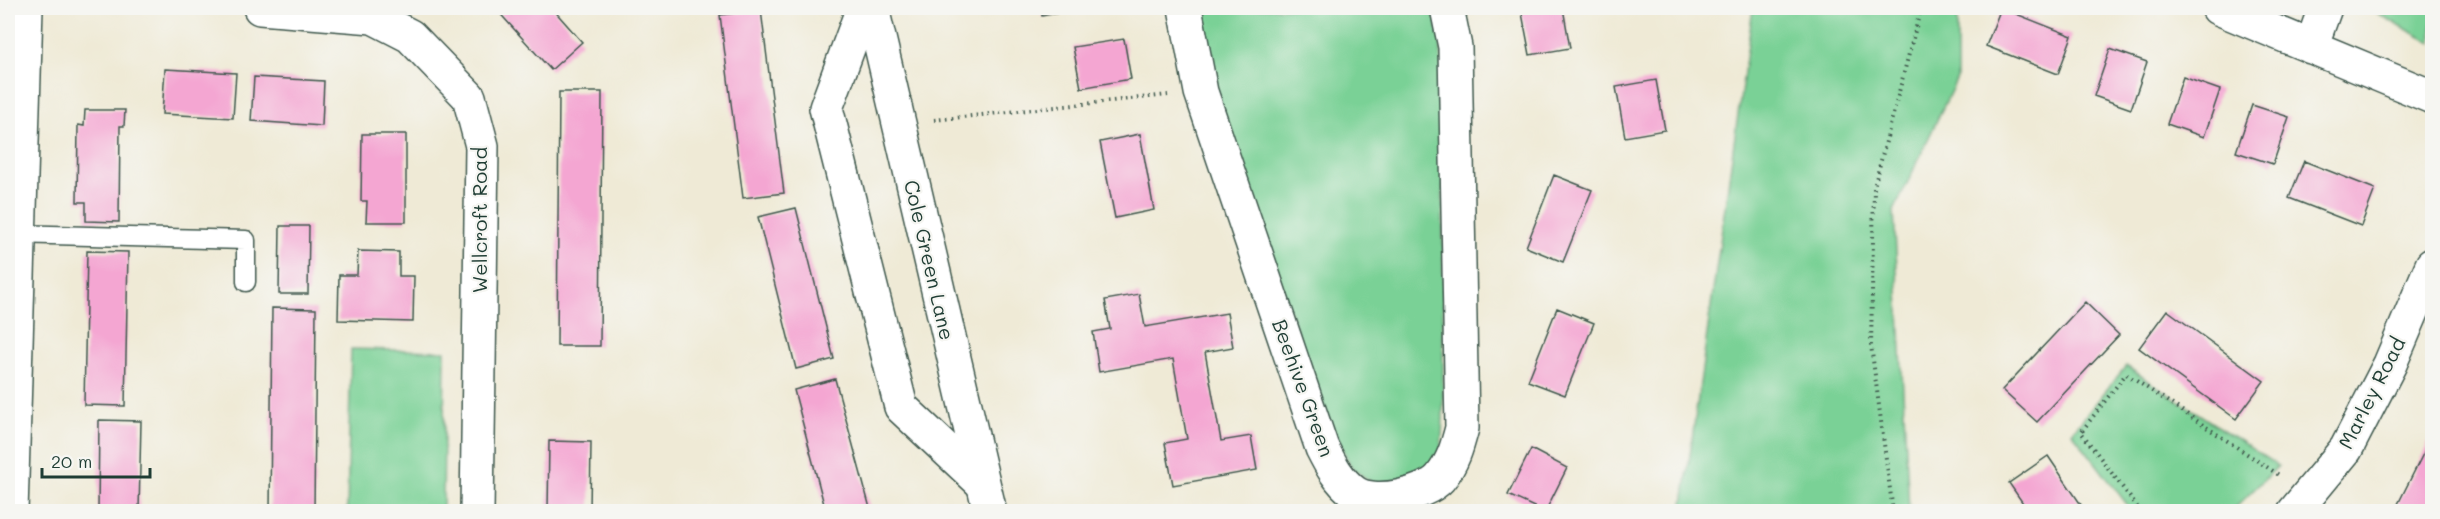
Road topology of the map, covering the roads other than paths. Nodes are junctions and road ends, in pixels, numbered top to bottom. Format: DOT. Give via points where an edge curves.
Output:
graph roads {
  1 [pos="26,8"];
  2 [pos="260,8"];
  3 [pos="863,8"];
  4 [pos="872,8"];
  5 [pos="1185,8"];
  6 [pos="1447,8"];
  7 [pos="2218,8"];
  8 [pos="2325,8"];
  9 [pos="2311,47"];
  10 [pos="2433,97"];
  11 [pos="14,234"];
  12 [pos="2433,265"];
  13 [pos="246,282"];
  14 [pos="986,497"];
  15 [pos="2301,503"];
  16 [pos="11,512"];
  17 [pos="477,512"];
  1 -- 11 [label="street"];
  2 -- 17 [label="street, Wellcroft Road" via="373,17 410,36 469,97 482,146"];
  3 -- 14 [label="street" via="826,108 902,407"];
  4 -- 14 [label="street, Cole Green Lane"];
  5 -- 6 [label="street, Beehive Green" via="1202,92 1322,448 1335,472 1356,493 1385,500 1413,493 1438,480 1455,457 1462,428 1455,47"];
  7 -- 9 [label="street"];
  8 -- 9 [label="street"];
  9 -- 10 [label="street"];
  11 -- 13 [label="lane" via="246,240"];
  11 -- 16 [label="street"];
  12 -- 15 [label="street, Marley Road" via="2390,364 2346,449"];
}
